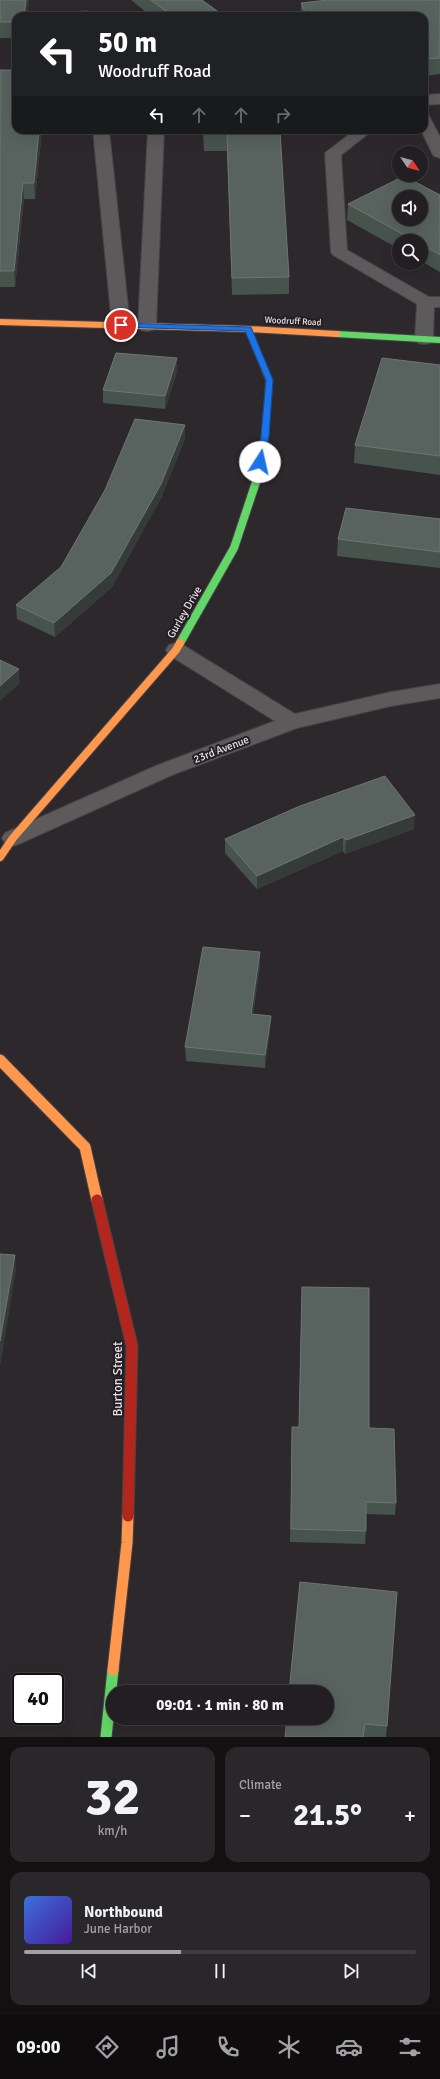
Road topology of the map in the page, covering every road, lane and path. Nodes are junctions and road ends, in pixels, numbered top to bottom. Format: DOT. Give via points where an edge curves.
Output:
graph roads {
  1 [pos="440,99"];
  2 [pos="428,100"];
  3 [pos="428,128"];
  4 [pos="101,134"];
  5 [pos="156,134"];
  6 [pos="359,134"];
  7 [pos="440,153"];
  8 [pos="433,302"];
  9 [pos="0,322"];
  10 [pos="121,325"];
  11 [pos="147,326"];
  12 [pos="248,329"];
  13 [pos="432,339"];
  14 [pos="176,650"];
  15 [pos="440,691"];
  16 [pos="292,722"];
  17 [pos="13,838"];
  18 [pos="0,857"];
  19 [pos="0,1060"];
  20 [pos="106,1737"];
  1 -- 2 [label="street"];
  3 -- 7 [label="street"];
  4 -- 10 [label="street"];
  5 -- 11 [label="street"];
  6 -- 8 [label="street" via="333,153 339,252"];
  8 -- 13 [label="street"];
  9 -- 10 [label="street, Woodruff Road"];
  10 -- 11 [label="street, Woodruff Road"];
  11 -- 12 [label="street, Woodruff Road"];
  12 -- 13 [label="street, Woodruff Road"];
  12 -- 14 [label="street, Gurley Drive" via="269,380 265,436 258,476 234,548"];
  14 -- 16 [label="street"];
  14 -- 17 [label="street, Gurley Drive"];
  15 -- 16 [label="street, 23rd Avenue" via="391,699"];
  16 -- 17 [label="street, 23rd Avenue" via="165,770"];
  17 -- 18 [label="street, Gurley Drive"];
  19 -- 20 [label="street, Burton Street" via="85,1147 132,1346 127,1543"];
}
